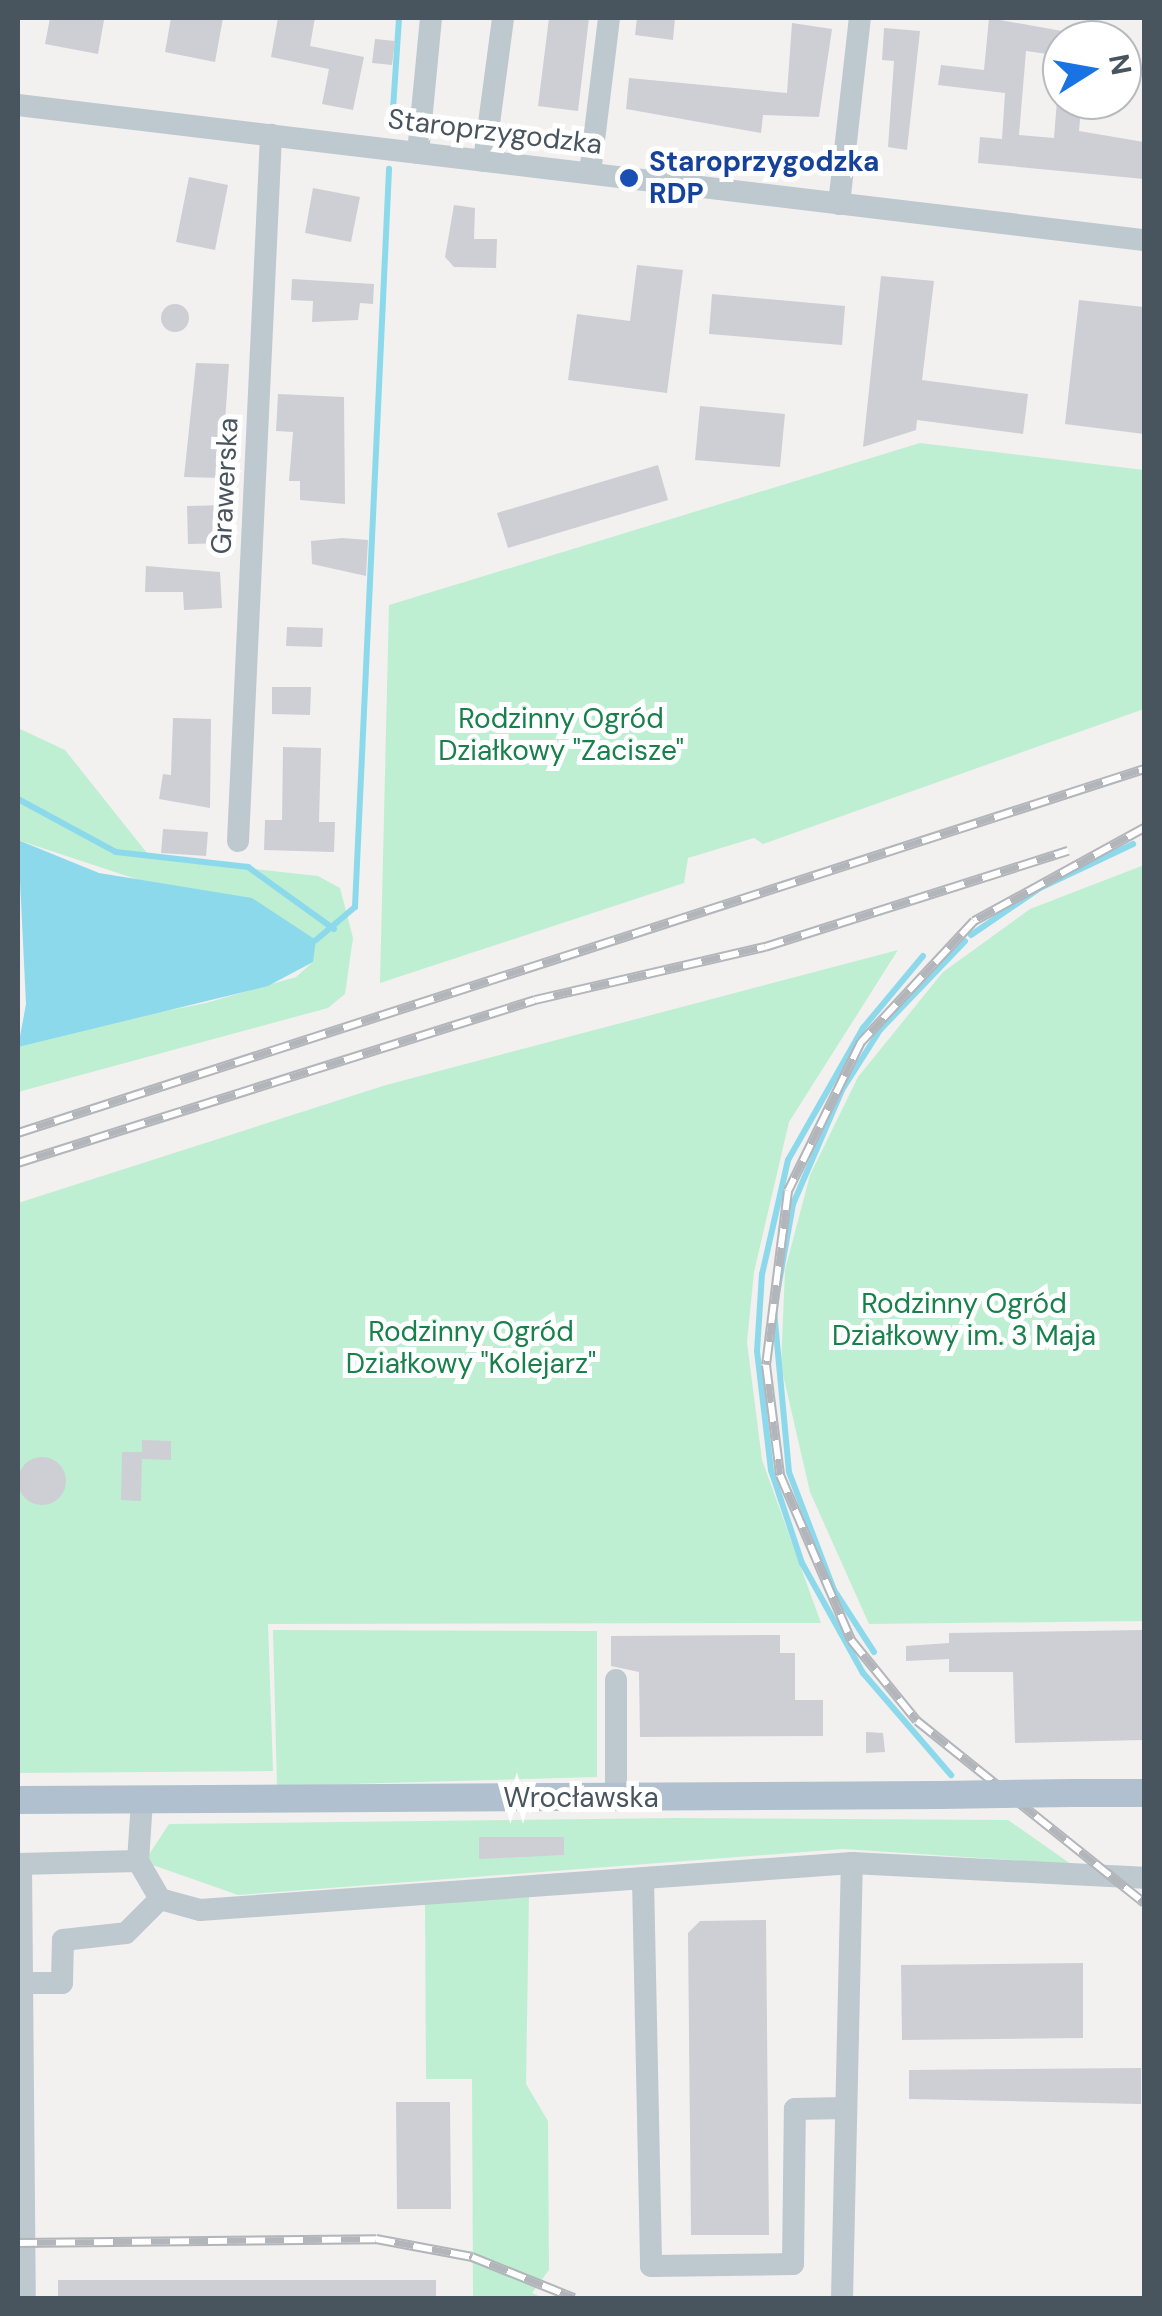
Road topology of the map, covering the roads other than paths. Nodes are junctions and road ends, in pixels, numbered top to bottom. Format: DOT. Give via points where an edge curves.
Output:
graph roads {
  1 [pos="431,18"];
  2 [pos="503,18"];
  3 [pos="609,18"];
  4 [pos="860,18"];
  5 [pos="18,105"];
  6 [pos="272,135"];
  7 [pos="418,153"];
  8 [pos="484,160"];
  9 [pos="590,173"];
  10 [pos="839,204"];
  11 [pos="1144,240"];
  12 [pos="238,841"];
  13 [pos="616,1680"];
  14 [pos="1144,1793"];
  15 [pos="616,1798"];
  16 [pos="18,1800"];
  17 [pos="142,1800"];
  18 [pos="138,1862"];
  19 [pos="852,1862"];
  20 [pos="19,1864"];
  21 [pos="1136,1877"];
  22 [pos="643,1879"];
  23 [pos="160,1899"];
  24 [pos="23,1983"];
  25 [pos="846,2108"];
  26 [pos="25,2298"];
  27 [pos="842,2298"];
  1 -- 7 [label="street"];
  2 -- 8 [label="street"];
  3 -- 9 [label="street"];
  4 -- 10 [label="street"];
  5 -- 6 [label="street, Staroprzygodzka"];
  6 -- 7 [label="street, Staroprzygodzka"];
  6 -- 12 [label="street, Grawerska"];
  7 -- 8 [label="street, Staroprzygodzka"];
  8 -- 9 [label="street, Staroprzygodzka"];
  9 -- 10 [label="street, Staroprzygodzka"];
  10 -- 11 [label="street, Staroprzygodzka"];
  13 -- 15 [label="street"];
  14 -- 15 [label="main road, Wrocławska, bridge"];
  15 -- 17 [label="main road, Wrocławska"];
  16 -- 17 [label="main road, Wrocławska"];
  17 -- 18 [label="street"];
  18 -- 20 [label="street"];
  18 -- 23 [label="street"];
  19 -- 21 [label="street"];
  19 -- 22 [label="street"];
  19 -- 25 [label="street"];
  20 -- 24 [label="street"];
  22 -- 23 [label="street" via="200,1910"];
  22 -- 25 [label="street" via="650,2266 793,2264 796,2109"];
  23 -- 24 [label="street" via="126,1933 63,1940 62,1983"];
  24 -- 26 [label="street"];
  25 -- 27 [label="street"];
}
